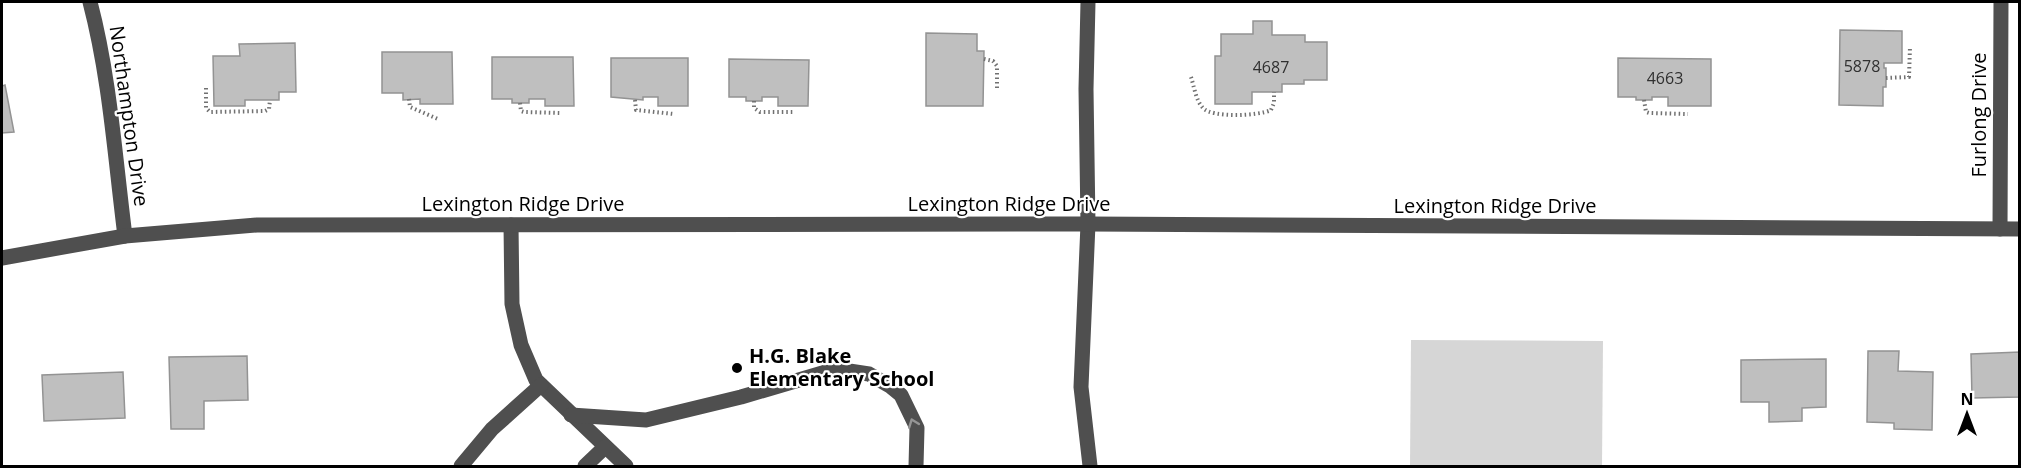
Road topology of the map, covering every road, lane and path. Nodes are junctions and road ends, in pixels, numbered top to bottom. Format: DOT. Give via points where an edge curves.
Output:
graph roads {
  1 [pos="90,2"];
  2 [pos="1088,2"];
  3 [pos="2001,2"];
  4 [pos="1910,47"];
  5 [pos="984,59"];
  6 [pos="1191,77"];
  7 [pos="1886,78"];
  8 [pos="206,88"];
  9 [pos="997,89"];
  10 [pos="1274,92"];
  11 [pos="409,99"];
  12 [pos="270,100"];
  13 [pos="635,100"];
  14 [pos="1644,100"];
  15 [pos="754,101"];
  16 [pos="520,104"];
  17 [pos="794,112"];
  18 [pos="561,113"];
  19 [pos="674,114"];
  20 [pos="1689,114"];
  21 [pos="438,119"];
  22 [pos="1089,224"];
  23 [pos="511,225"];
  24 [pos="2000,229"];
  25 [pos="2019,229"];
  26 [pos="125,236"];
  27 [pos="2,258"];
  28 [pos="541,385"];
  29 [pos="571,415"];
  30 [pos="605,447"];
  31 [pos="461,466"];
  32 [pos="585,466"];
  33 [pos="626,466"];
  34 [pos="916,466"];
  35 [pos="1090,466"];
  1 -- 26 [label="street, Northampton Drive" via="105,70"];
  2 -- 22 [label="street"];
  3 -- 24 [label="street, Furlong Drive"];
  4 -- 7 [label="path" via="1908,77"];
  5 -- 9 [label="path" via="997,66"];
  6 -- 10 [label="path" via="1200,105 1214,114 1263,114 1271,110"];
  8 -- 12 [label="path" via="206,108 210,112 265,111 271,106"];
  11 -- 21 [label="path" via="410,107"];
  13 -- 19 [label="path" via="636,110"];
  14 -- 20 [label="path" via="1649,113"];
  15 -- 17 [label="path" via="754,108 760,112"];
  16 -- 18 [label="path" via="524,112"];
  22 -- 23 [label="street, Lexington Ridge Drive"];
  22 -- 24 [label="street, Lexington Ridge Drive"];
  22 -- 35 [label="street" via="1081,387"];
  23 -- 26 [label="street, Lexington Ridge Drive" via="257,225"];
  23 -- 28 [label="street" via="512,304 520,345"];
  24 -- 25 [label="street, Lexington Ridge Drive"];
  26 -- 27 [label="street, Lexington Ridge Drive"];
  28 -- 29 [label="street"];
  28 -- 31 [label="street" via="492,429"];
  29 -- 30 [label="street"];
  34 -- 29 [label="street, one-way" via="917,428 900,395 869,374 836,369 646,420"];
  30 -- 32 [label="street"];
  30 -- 33 [label="street"];
}
